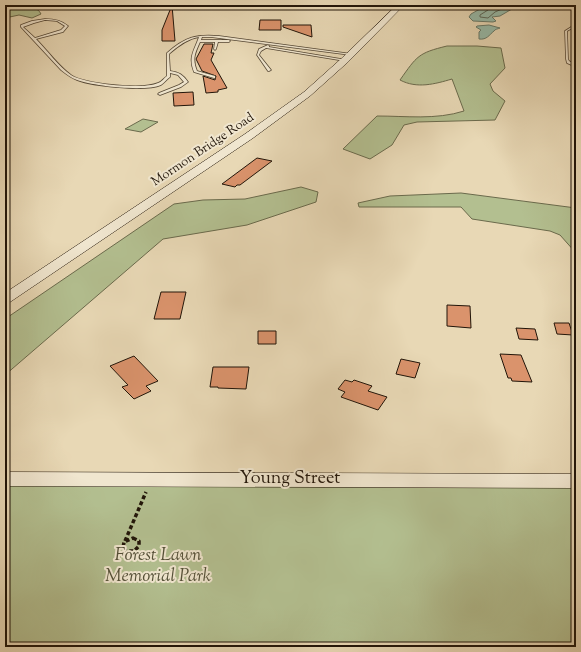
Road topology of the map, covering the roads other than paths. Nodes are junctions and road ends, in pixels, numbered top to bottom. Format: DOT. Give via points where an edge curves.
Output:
graph roads {
  1 [pos="401,5"];
  2 [pos="576,25"];
  3 [pos="201,36"];
  4 [pos="35,39"];
  5 [pos="229,39"];
  6 [pos="200,41"];
  7 [pos="217,41"];
  8 [pos="235,42"];
  9 [pos="272,44"];
  10 [pos="266,47"];
  11 [pos="216,49"];
  12 [pos="348,57"];
  13 [pos="576,66"];
  14 [pos="269,70"];
  15 [pos="170,72"];
  16 [pos="214,77"];
  17 [pos="160,94"];
  18 [pos="5,298"];
  19 [pos="5,479"];
  20 [pos="576,481"];
  1 -- 12 [label="main road, Mormon Bridge Road"];
  2 -- 13 [label="lane" via="566,31 567,59"];
  3 -- 5 [label="lane"];
  3 -- 6 [label="lane"];
  3 -- 15 [label="lane" via="179,43 168,54"];
  4 -- 4 [label="lane" via="22,26 40,20 53,20 67,26 62,31"];
  4 -- 15 [label="lane" via="65,72 80,81 101,85 146,86 160,83"];
  5 -- 8 [label="lane"];
  5 -- 9 [label="lane"];
  6 -- 7 [label="lane"];
  6 -- 16 [label="lane" via="191,58 192,66 196,72"];
  7 -- 8 [label="lane"];
  7 -- 11 [label="lane"];
  8 -- 10 [label="lane"];
  9 -- 10 [label="lane"];
  9 -- 12 [label="lane"];
  10 -- 12 [label="lane"];
  10 -- 14 [label="lane" via="260,50 258,55"];
  12 -- 18 [label="main road, Mormon Bridge Road" via="307,94 249,136"];
  15 -- 17 [label="lane" via="181,75 186,82"];
  19 -- 20 [label="main road, Young Street"];
}
